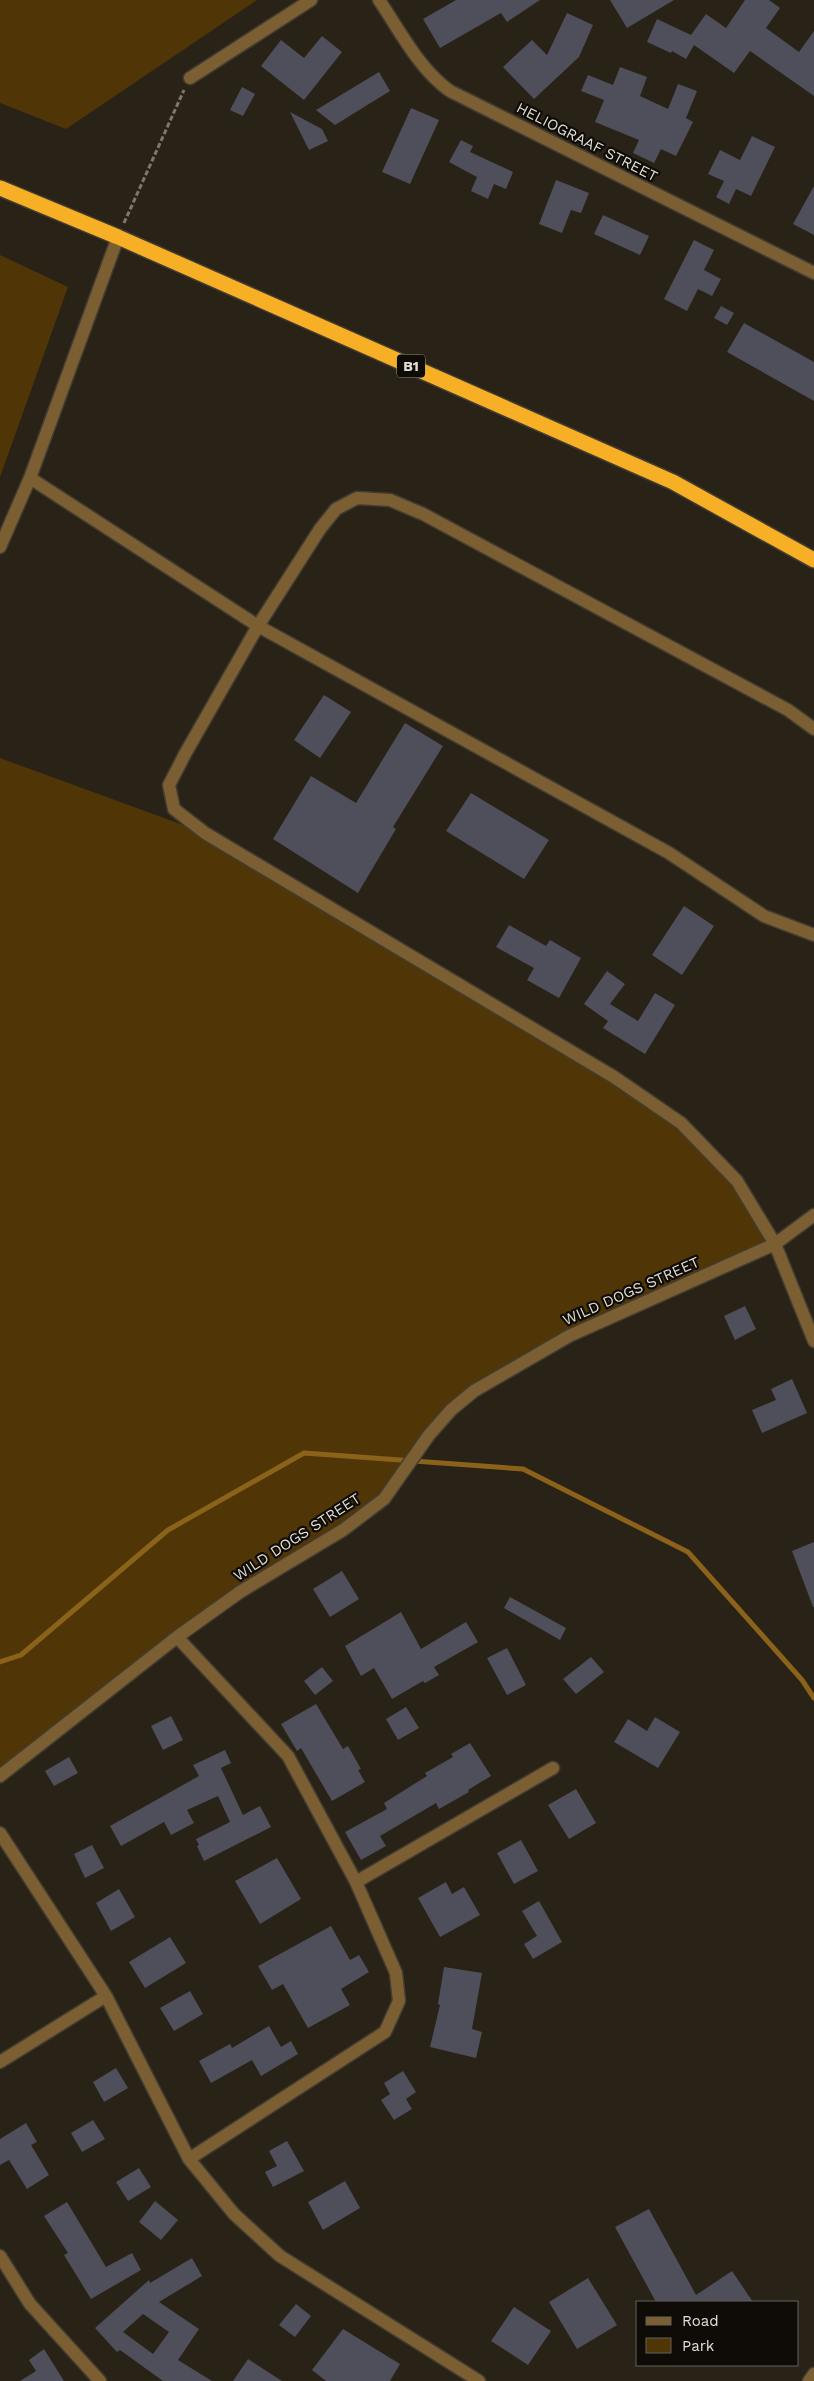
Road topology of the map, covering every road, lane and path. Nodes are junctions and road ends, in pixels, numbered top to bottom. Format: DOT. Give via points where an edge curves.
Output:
graph roads {
  1 [pos="311,0"];
  2 [pos="379,0"];
  3 [pos="190,78"];
  4 [pos="0,188"];
  5 [pos="118,237"];
  6 [pos="814,273"];
  7 [pos="30,478"];
  8 [pos="0,546"];
  9 [pos="814,560"];
  10 [pos="258,626"];
  11 [pos="814,729"];
  12 [pos="814,929"];
  13 [pos="814,935"];
  14 [pos="814,1215"];
  15 [pos="775,1244"];
  16 [pos="814,1341"];
  17 [pos="177,1637"];
  18 [pos="553,1768"];
  19 [pos="0,1776"];
  20 [pos="0,1833"];
  21 [pos="356,1882"];
  22 [pos="106,1996"];
  23 [pos="0,2062"];
  24 [pos="189,2159"];
  25 [pos="0,2256"];
  26 [pos="814,2374"];
  27 [pos="100,2381"];
  28 [pos="479,2381"];
  29 [pos="810,2381"];
  1 -- 3 [label="street"];
  2 -- 6 [label="street, HELIOGRAAF STREET" via="425,68 450,91"];
  3 -- 5 [label="path"];
  4 -- 5 [label="highway, B1"];
  5 -- 7 [label="street"];
  5 -- 9 [label="highway, B1" via="673,482"];
  7 -- 8 [label="street"];
  7 -- 10 [label="street"];
  10 -- 11 [label="street" via="336,509 357,498 390,500 422,514 788,710"];
  10 -- 13 [label="street" via="669,853 764,916"];
  10 -- 15 [label="street" via="169,785 174,809 205,833 614,1077 681,1123 737,1181"];
  12 -- 13 [label="street"];
  14 -- 15 [label="street, WILD DOGS STREET"];
  15 -- 16 [label="street"];
  15 -- 17 [label="street, WILD DOGS STREET" via="569,1336 474,1392 451,1410 435,1429 384,1499 343,1530 240,1592"];
  17 -- 19 [label="street, WILD DOGS STREET"];
  17 -- 21 [label="street" via="288,1756"];
  18 -- 21 [label="street"];
  20 -- 22 [label="street"];
  21 -- 24 [label="street" via="396,1973 399,2001 385,2032"];
  22 -- 23 [label="street"];
  22 -- 24 [label="street"];
  24 -- 28 [label="street" via="234,2214 280,2256"];
  25 -- 27 [label="street" via="30,2304"];
  26 -- 29 [label="street"];
}
